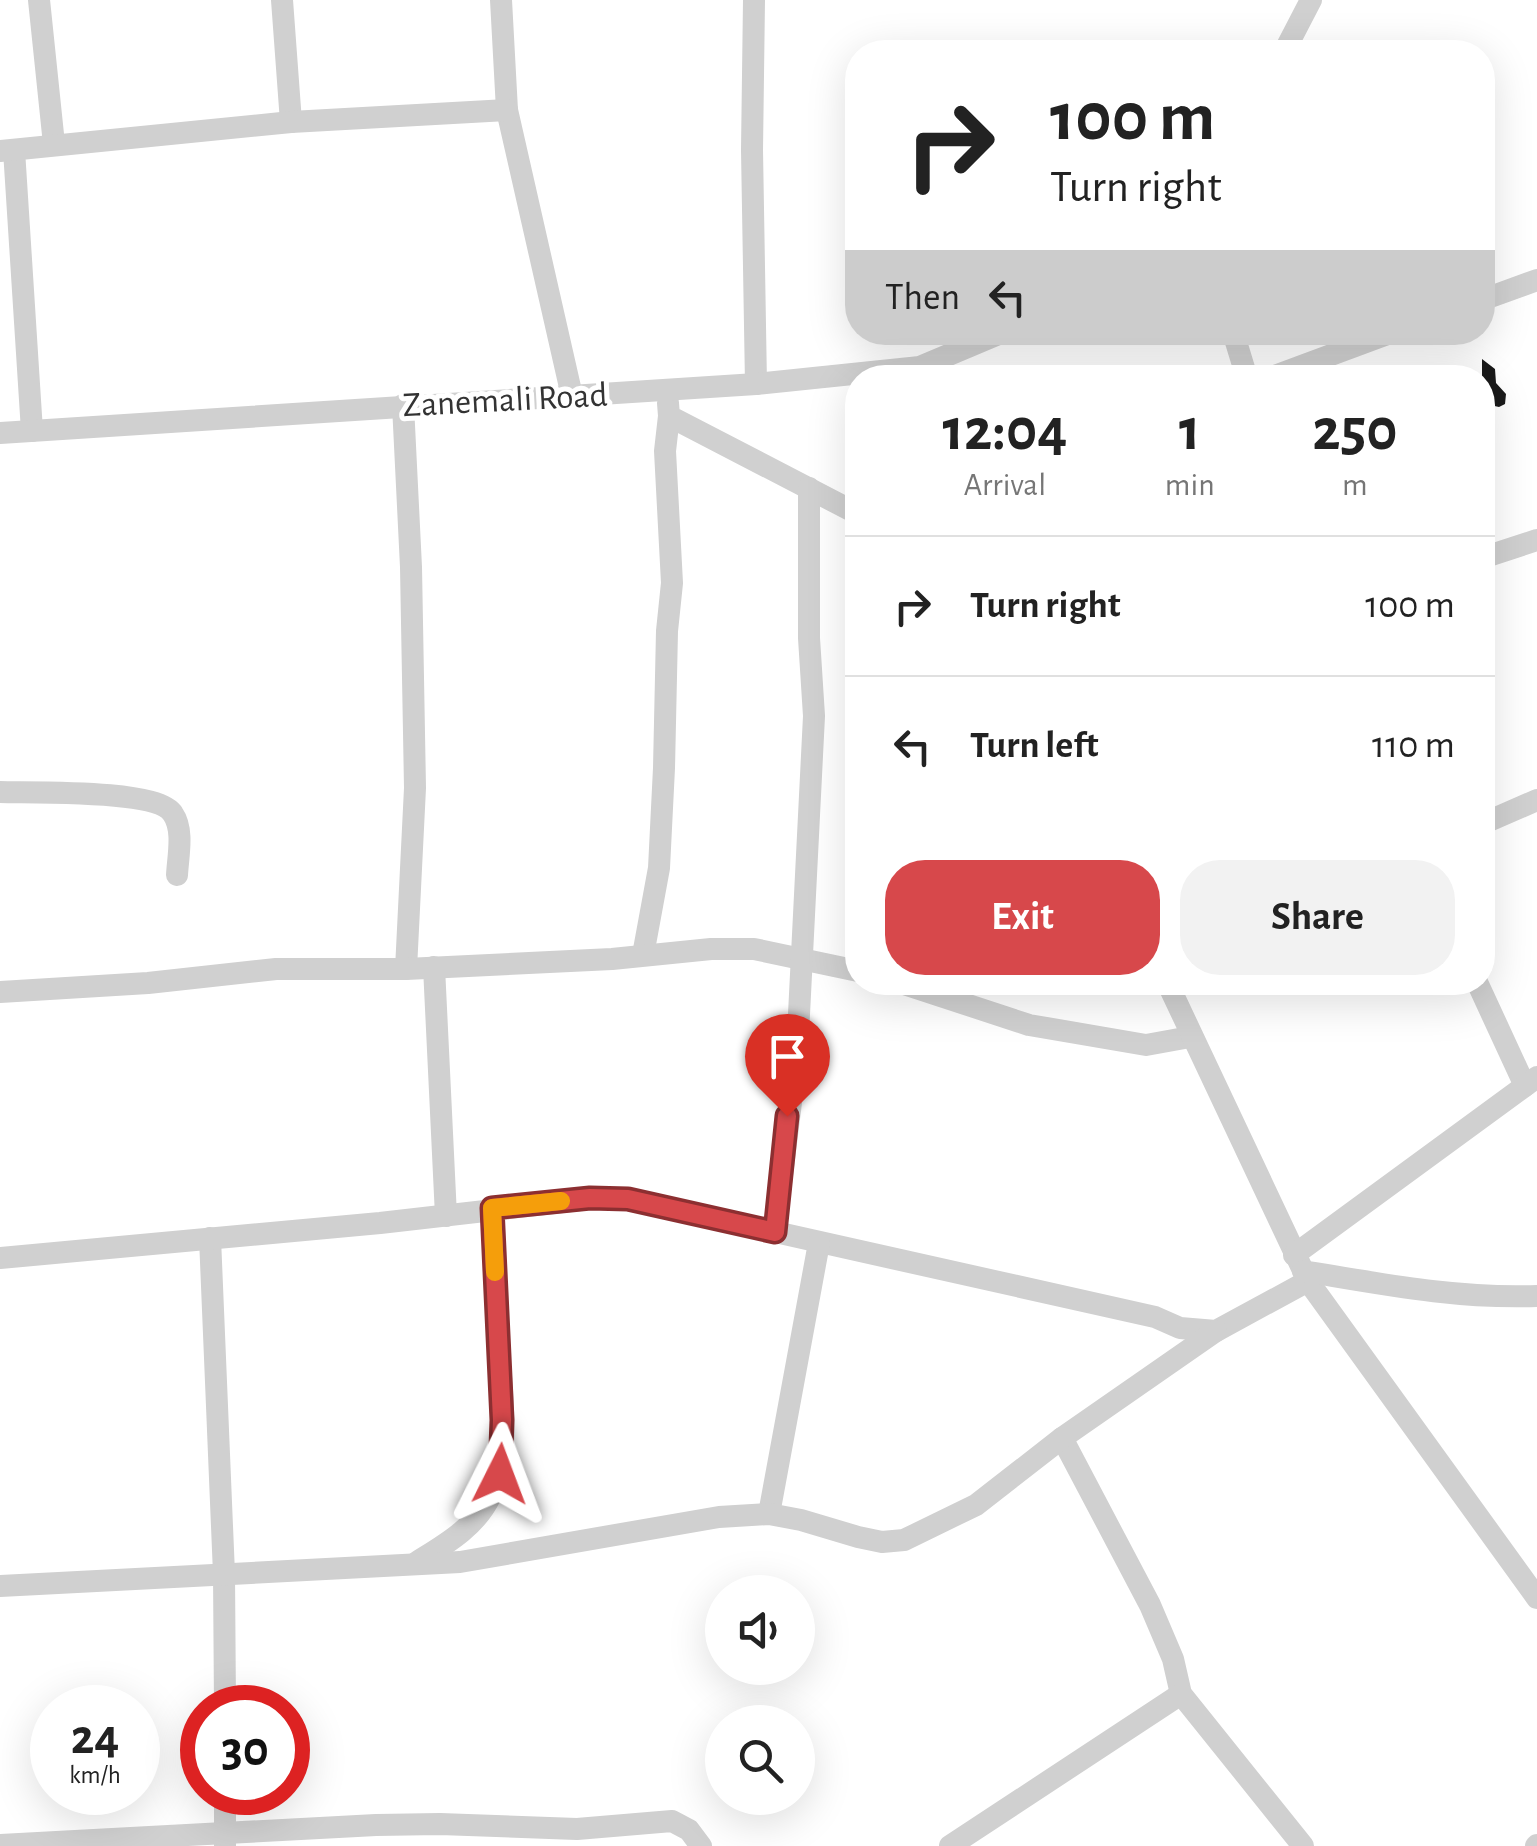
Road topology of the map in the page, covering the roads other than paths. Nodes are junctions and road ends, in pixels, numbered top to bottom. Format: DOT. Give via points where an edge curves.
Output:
graph roads {
  1 [pos="39,0"];
  2 [pos="282,0"];
  3 [pos="501,0"];
  4 [pos="754,0"];
  5 [pos="1312,0"];
  6 [pos="1290,40"];
  7 [pos="507,110"];
  8 [pos="291,122"];
  9 [pos="54,144"];
  10 [pos="7,150"];
  11 [pos="1537,280"];
  12 [pos="1495,295"];
  13 [pos="972,345"];
  14 [pos="1358,345"];
  15 [pos="925,365"];
  16 [pos="1304,365"];
  17 [pos="845,375"];
  18 [pos="756,384"];
  19 [pos="667,390"];
  20 [pos="572,396"];
  21 [pos="402,405"];
  22 [pos="669,416"];
  23 [pos="32,430"];
  24 [pos="0,433"];
  25 [pos="810,488"];
  26 [pos="845,507"];
  27 [pos="1537,540"];
  28 [pos="1495,554"];
  29 [pos="0,792"];
  30 [pos="1537,800"];
  31 [pos="1495,818"];
  32 [pos="177,875"];
  33 [pos="643,955"];
  34 [pos="802,957"];
  35 [pos="434,967"];
  36 [pos="845,968"];
  37 [pos="406,969"];
  38 [pos="0,992"];
  39 [pos="939,995"];
  40 [pos="1174,995"];
  41 [pos="1484,995"];
  42 [pos="1190,1037"];
  43 [pos="1531,1082"];
  44 [pos="492,1208"];
  45 [pos="446,1216"];
  46 [pos="775,1232"];
  47 [pos="210,1238"];
  48 [pos="819,1244"];
  49 [pos="0,1258"];
  50 [pos="1301,1269"];
  51 [pos="1537,1296"];
  52 [pos="1216,1330"];
  53 [pos="1062,1438"];
  54 [pos="768,1514"];
  55 [pos="413,1564"];
  56 [pos="224,1574"];
  57 [pos="0,1586"];
  58 [pos="1537,1598"];
  59 [pos="225,1685"];
  60 [pos="1180,1694"];
  61 [pos="225,1840"];
  62 [pos="0,1846"];
  63 [pos="702,1846"];
  64 [pos="950,1846"];
  65 [pos="1303,1846"];
  1 -- 9 [label="street"];
  2 -- 8 [label="street"];
  3 -- 7 [label="street"];
  4 -- 18 [label="street"];
  5 -- 6 [label="street"];
  7 -- 8 [label="street"];
  7 -- 20 [label="street"];
  8 -- 9 [label="street"];
  9 -- 10 [label="street"];
  10 -- 23 [label="street"];
  11 -- 12 [label="street"];
  13 -- 15 [label="street, Zanemali Road"];
  14 -- 16 [label="street"];
  17 -- 18 [label="street, Zanemali Road"];
  18 -- 19 [label="street, Zanemali Road"];
  19 -- 20 [label="street, Zanemali Road"];
  19 -- 22 [label="street"];
  20 -- 21 [label="street, Zanemali Road"];
  21 -- 23 [label="street, Zanemali Road"];
  21 -- 37 [label="street" via="414,788"];
  22 -- 25 [label="street"];
  22 -- 33 [label="street" via="672,583 664,768 659,868"];
  23 -- 24 [label="street, Zanemali Road"];
  25 -- 26 [label="street"];
  25 -- 34 [label="street" via="814,716"];
  27 -- 28 [label="street"];
  29 -- 32 [label="street" via="137,797 166,805 178,822"];
  30 -- 31 [label="street"];
  33 -- 34 [label="street" via="754,948"];
  33 -- 35 [label="street"];
  34 -- 36 [label="street"];
  34 -- 46 [label="street"];
  35 -- 37 [label="street"];
  35 -- 45 [label="street"];
  37 -- 38 [label="street" via="276,969"];
  39 -- 42 [label="street" via="1030,1024 1146,1045"];
  40 -- 42 [label="street"];
  41 -- 43 [label="street"];
  42 -- 50 [label="street"];
  43 -- 50 [label="street"];
  44 -- 45 [label="street"];
  44 -- 46 [label="street" via="628,1199"];
  44 -- 55 [label="street" via="500,1474 473,1522"];
  45 -- 47 [label="street"];
  46 -- 48 [label="street"];
  47 -- 49 [label="street"];
  47 -- 56 [label="street"];
  48 -- 52 [label="street" via="1155,1317 1180,1328"];
  48 -- 54 [label="street"];
  50 -- 51 [label="street" via="1410,1291"];
  50 -- 52 [label="street"];
  50 -- 58 [label="street"];
  52 -- 53 [label="street"];
  53 -- 54 [label="street" via="976,1505 904,1540 882,1542"];
  53 -- 60 [label="street" via="1150,1605"];
  54 -- 55 [label="street"];
  55 -- 56 [label="street"];
  56 -- 57 [label="street"];
  56 -- 59 [label="street"];
  60 -- 64 [label="street"];
  60 -- 65 [label="street"];
  61 -- 62 [label="street"];
  61 -- 63 [label="street" via="440,1824 607,1828 672,1822"];
}
